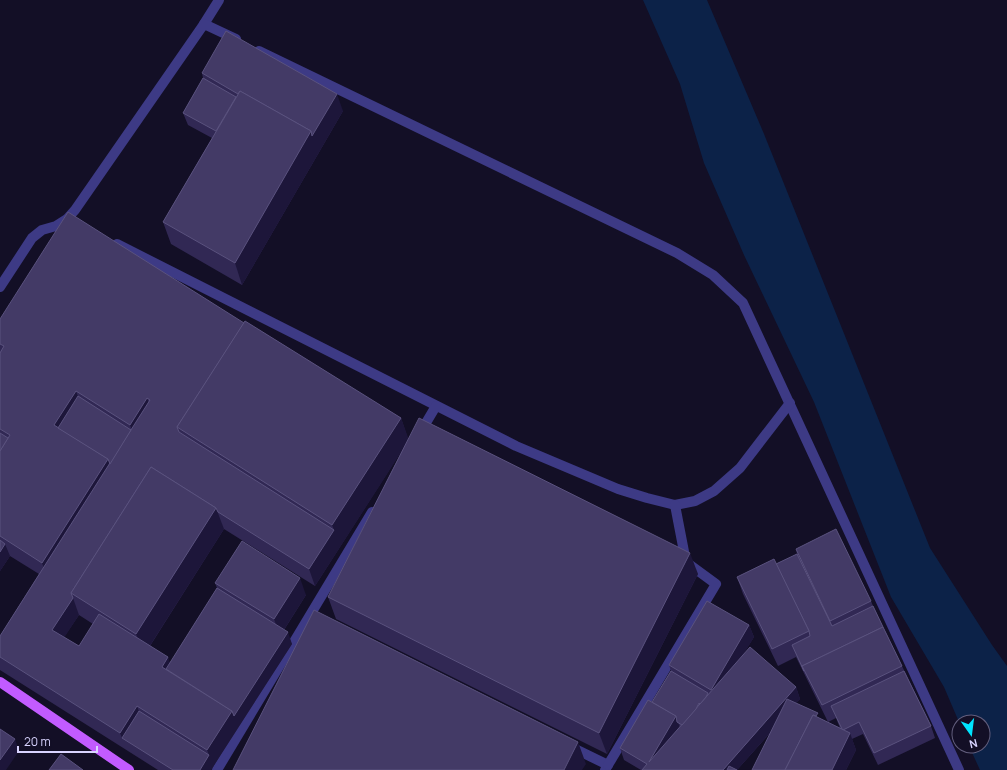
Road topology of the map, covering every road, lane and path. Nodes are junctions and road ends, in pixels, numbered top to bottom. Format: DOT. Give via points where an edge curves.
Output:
graph roads {
  1 [pos="219,0"];
  2 [pos="204,24"];
  3 [pos="110,241"];
  4 [pos="0,287"];
  5 [pos="790,403"];
  6 [pos="436,406"];
  7 [pos="416,440"];
  8 [pos="379,502"];
  9 [pos="675,505"];
  10 [pos="0,682"];
  11 [pos="558,741"];
  12 [pos="607,768"];
  13 [pos="129,770"];
  14 [pos="217,770"];
  15 [pos="959,770"];
  1 -- 2 [label="street"];
  2 -- 4 [label="street" via="75,210 70,221 42,230 32,238"];
  2 -- 5 [label="street" via="677,253 713,275 743,303"];
  3 -- 6 [label="street"];
  5 -- 9 [label="street" via="740,468 714,491 695,501"];
  5 -- 15 [label="street"];
  6 -- 7 [label="street"];
  6 -- 9 [label="street" via="516,446 618,489"];
  8 -- 14 [label="street" via="313,619"];
  9 -- 12 [label="street" via="686,562 716,584"];
  10 -- 13 [label="main road"];
  11 -- 12 [label="street"];
}
